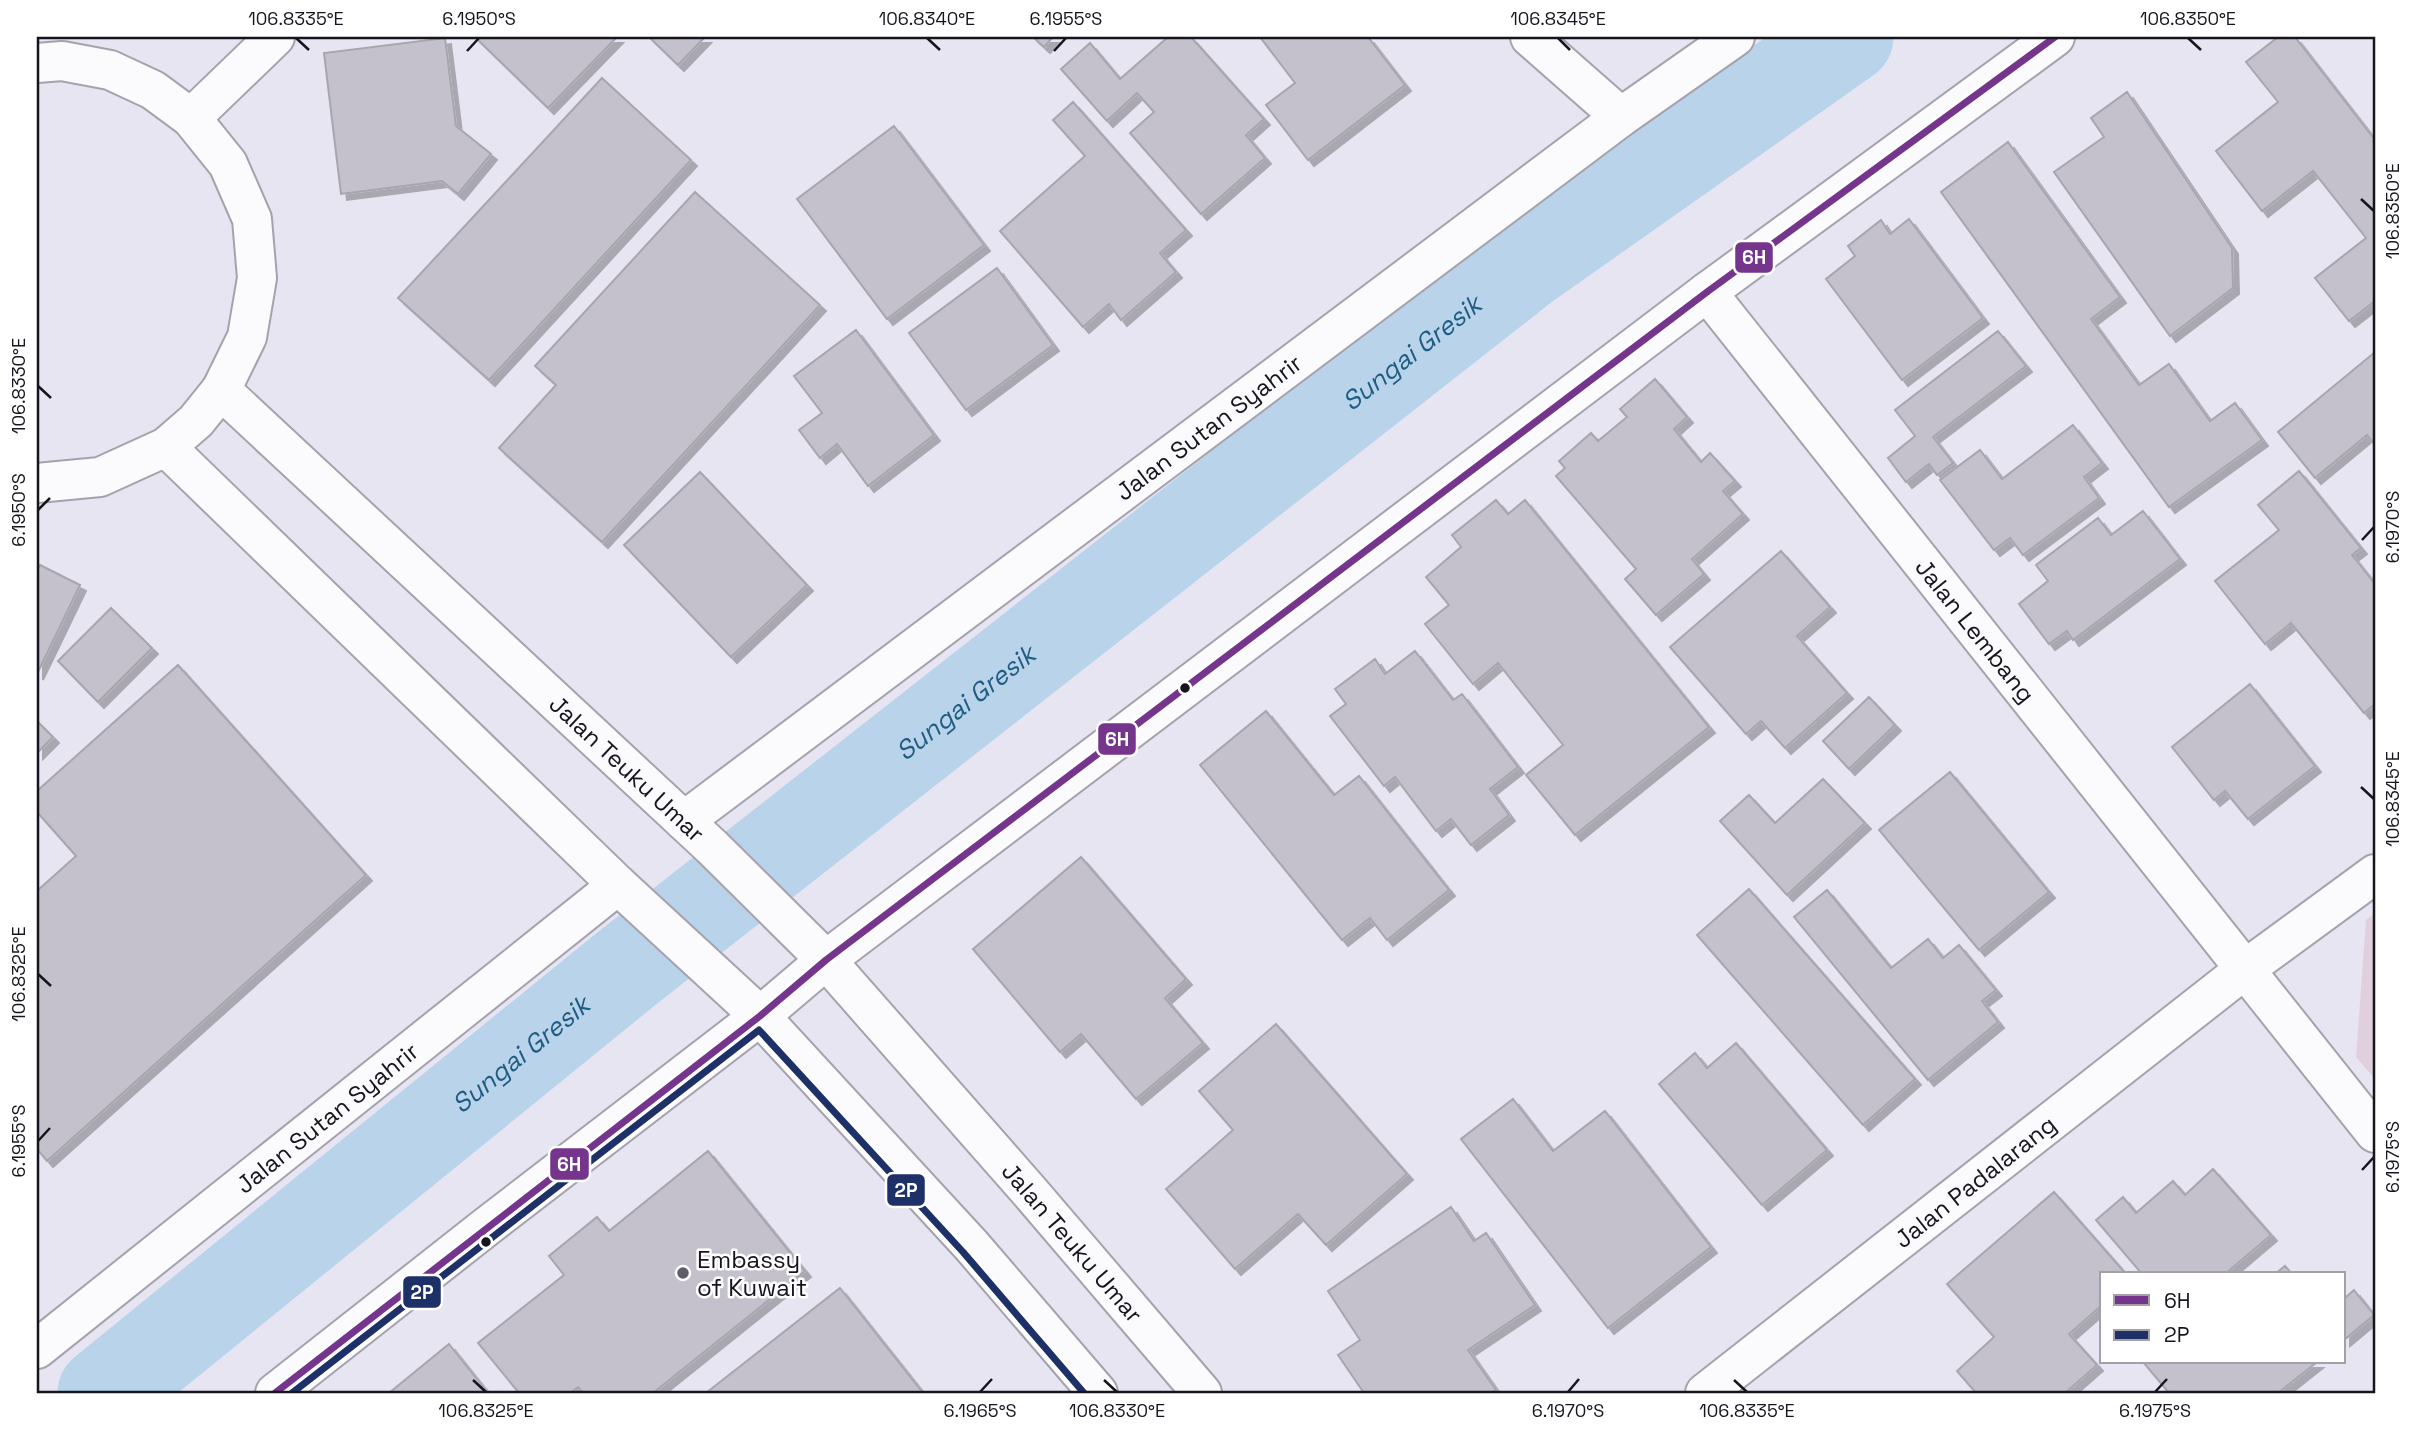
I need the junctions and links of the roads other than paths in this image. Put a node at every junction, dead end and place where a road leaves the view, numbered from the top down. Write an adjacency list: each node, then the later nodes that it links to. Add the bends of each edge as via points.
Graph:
1 (275, 37): 7 (street)
2 (1530, 37): 6 (street)
3 (1735, 37): 6 (street, Jalan Sutan Syahrir)
4 (2055, 37): 8 (street)
5 (37, 63): 7 (street, via 62,61 110,70 153,90)
6 (1621, 117): 12 (street, Jalan Sutan Syahrir)
7 (191, 118): 9 (street, via 228,164 251,219 257,278 249,326)
8 (1707, 292): 15 (street); 16 (street, Jalan Lembang)
9 (221, 390): 10 (street, via 196,421); 12 (street, Jalan Teuku Umar)
10 (166, 447): 11 (street, via 100,477); 14 (street)
11 (37, 483)
12 (684, 821): 15 (street, Jalan Teuku Umar)
13 (2375, 874): 16 (street)
14 (618, 885): 17 (street); 19 (street, Jalan Sutan Syahrir)
15 (819, 952): 17 (street); 22 (street, Jalan Teuku Umar)
16 (2244, 970): 18 (street, Jalan Lembang); 23 (street, Jalan Padalarang)
17 (752, 1009): 20 (street); 21 (street, via 971,1245)
18 (2375, 1133)
19 (37, 1349)
20 (275, 1393)
21 (1098, 1393)
22 (1202, 1393)
23 (1705, 1393)

